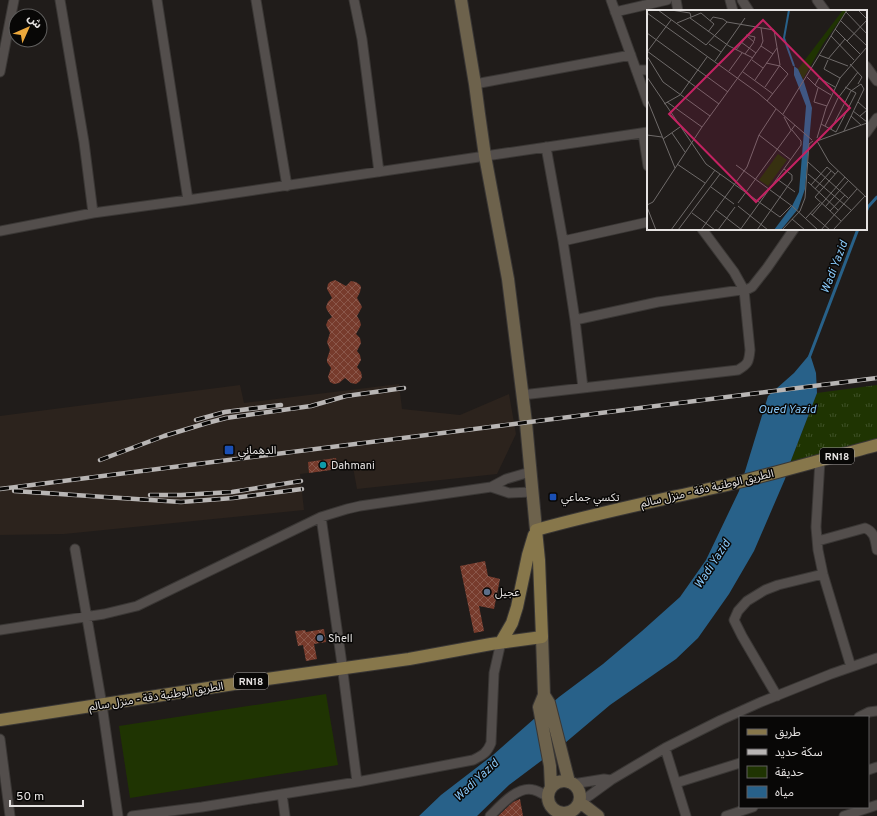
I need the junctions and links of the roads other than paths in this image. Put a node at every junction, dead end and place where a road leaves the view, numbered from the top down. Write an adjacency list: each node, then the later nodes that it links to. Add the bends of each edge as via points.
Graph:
1 (14, 0): 22 (street)
2 (60, 0): 35 (street)
3 (157, 0): 34 (street)
4 (256, 0): 33 (street)
5 (354, 0): 32 (street, via 363,46)
6 (461, 0): 24 (main road)
7 (611, 0): 17 (street)
8 (667, 0): 17 (street)
9 (676, 0): 13 (street)
10 (730, 0): 14 (street)
11 (742, 0): 15 (street)
12 (817, 0): 16 (street)
13 (678, 10)
14 (732, 10)
15 (748, 10)
16 (824, 10)
17 (615, 12): 18 (street)
18 (631, 55): 20 (street); 24 (street)
19 (867, 67): 23 (street)
20 (636, 70): 21 (street); 25 (street)
21 (647, 70)
22 (0, 72)
23 (877, 81)
24 (475, 84): 31 (main road)
25 (647, 100)
26 (877, 118): 27 (street)
27 (867, 132)
28 (645, 133): 29 (street); 30 (street)
29 (546, 147): 31 (street); 40 (street)
30 (647, 155)
31 (485, 156): 32 (street); 44 (main road, via 508,279)
32 (379, 172): 33 (street)
33 (287, 186): 34 (street)
34 (188, 200): 35 (street)
35 (93, 213): 39 (street)
36 (647, 222): 40 (street)
37 (703, 230): 41 (street)
38 (793, 230): 41 (street, via 752,287)
39 (0, 231)
40 (563, 241): 42 (street)
41 (744, 290): 42 (street, via 658,302); 43 (street, via 750,350 749,360 745,366 738,370)
42 (575, 320): 43 (street)
43 (583, 388): 44 (street)
44 (522, 395): 47 (main road)
45 (877, 445): 46 (main road, الطريق الوطنية دقة - منزل سالم / RN18)
46 (820, 460): 51 (main road, الطريق الوطنية دقة - منزل سالم / RN18); 52 (street, via 816,527)
47 (530, 472): 48 (street, via 506,479); 49 (main road)
48 (491, 487): 49 (street, via 509,493); 50 (street, via 360,506)
49 (532, 492): 51 (main road)
50 (321, 517): 56 (street, via 137,606); 62 (street)
51 (536, 530): 58 (main road); 59 (main road, via 516,612)
52 (818, 541): 54 (street, via 865,528 871,530); 55 (street)
53 (75, 548): 56 (street)
54 (877, 550)
55 (823, 574): 61 (street); 63 (street, via 765,590 747,601 734,620)
56 (86, 616): 57 (street); 65 (street)
57 (0, 630)
58 (542, 637): 59 (main road, الطريق الوطنية دقة - منزل سالم / RN18); 64 (main road)
59 (501, 642): 62 (main road, الطريق الوطنية دقة - منزل سالم / RN18); 73 (street, via 494,673 491,743 484,755 459,763)
60 (877, 658): 61 (street)
61 (851, 667): 63 (street)
62 (342, 668): 65 (main road, الطريق الوطنية دقة - منزل سالم / RN18); 73 (street)
63 (778, 696): 70 (street, via 721,720)
64 (544, 702): 74 (main road); 77 (main road)
65 (102, 705): 68 (main road, الطريق الوطنية دقة - منزل سالم / RN18); 84 (street)
66 (877, 711): 67 (street)
67 (861, 716)
68 (0, 720)
69 (0, 739): 83 (street)
70 (665, 748): 72 (street); 75 (street)
71 (739, 763): 75 (street)
72 (611, 780): 74 (street); 78 (street)
73 (357, 782): 76 (street)
74 (571, 783): 77 (main road, via 564,781 555,784); 78 (main road, via 579,790)
75 (676, 783): 90 (street)
76 (282, 794): 81 (street); 86 (street)
77 (550, 796): 82 (main road, via 552,808); 87 (street, via 528,789 516,793); 88 (main road)
78 (579, 803): 82 (main road); 89 (main road)
79 (750, 808): 91 (street)
80 (868, 808): 92 (street)
81 (203, 811): 85 (street)
82 (568, 814)
83 (10, 816)
84 (118, 816)
85 (132, 816)
86 (285, 816)
87 (490, 816)
88 (548, 816)
89 (598, 816)
90 (686, 816)
91 (726, 816)
92 (844, 816)

